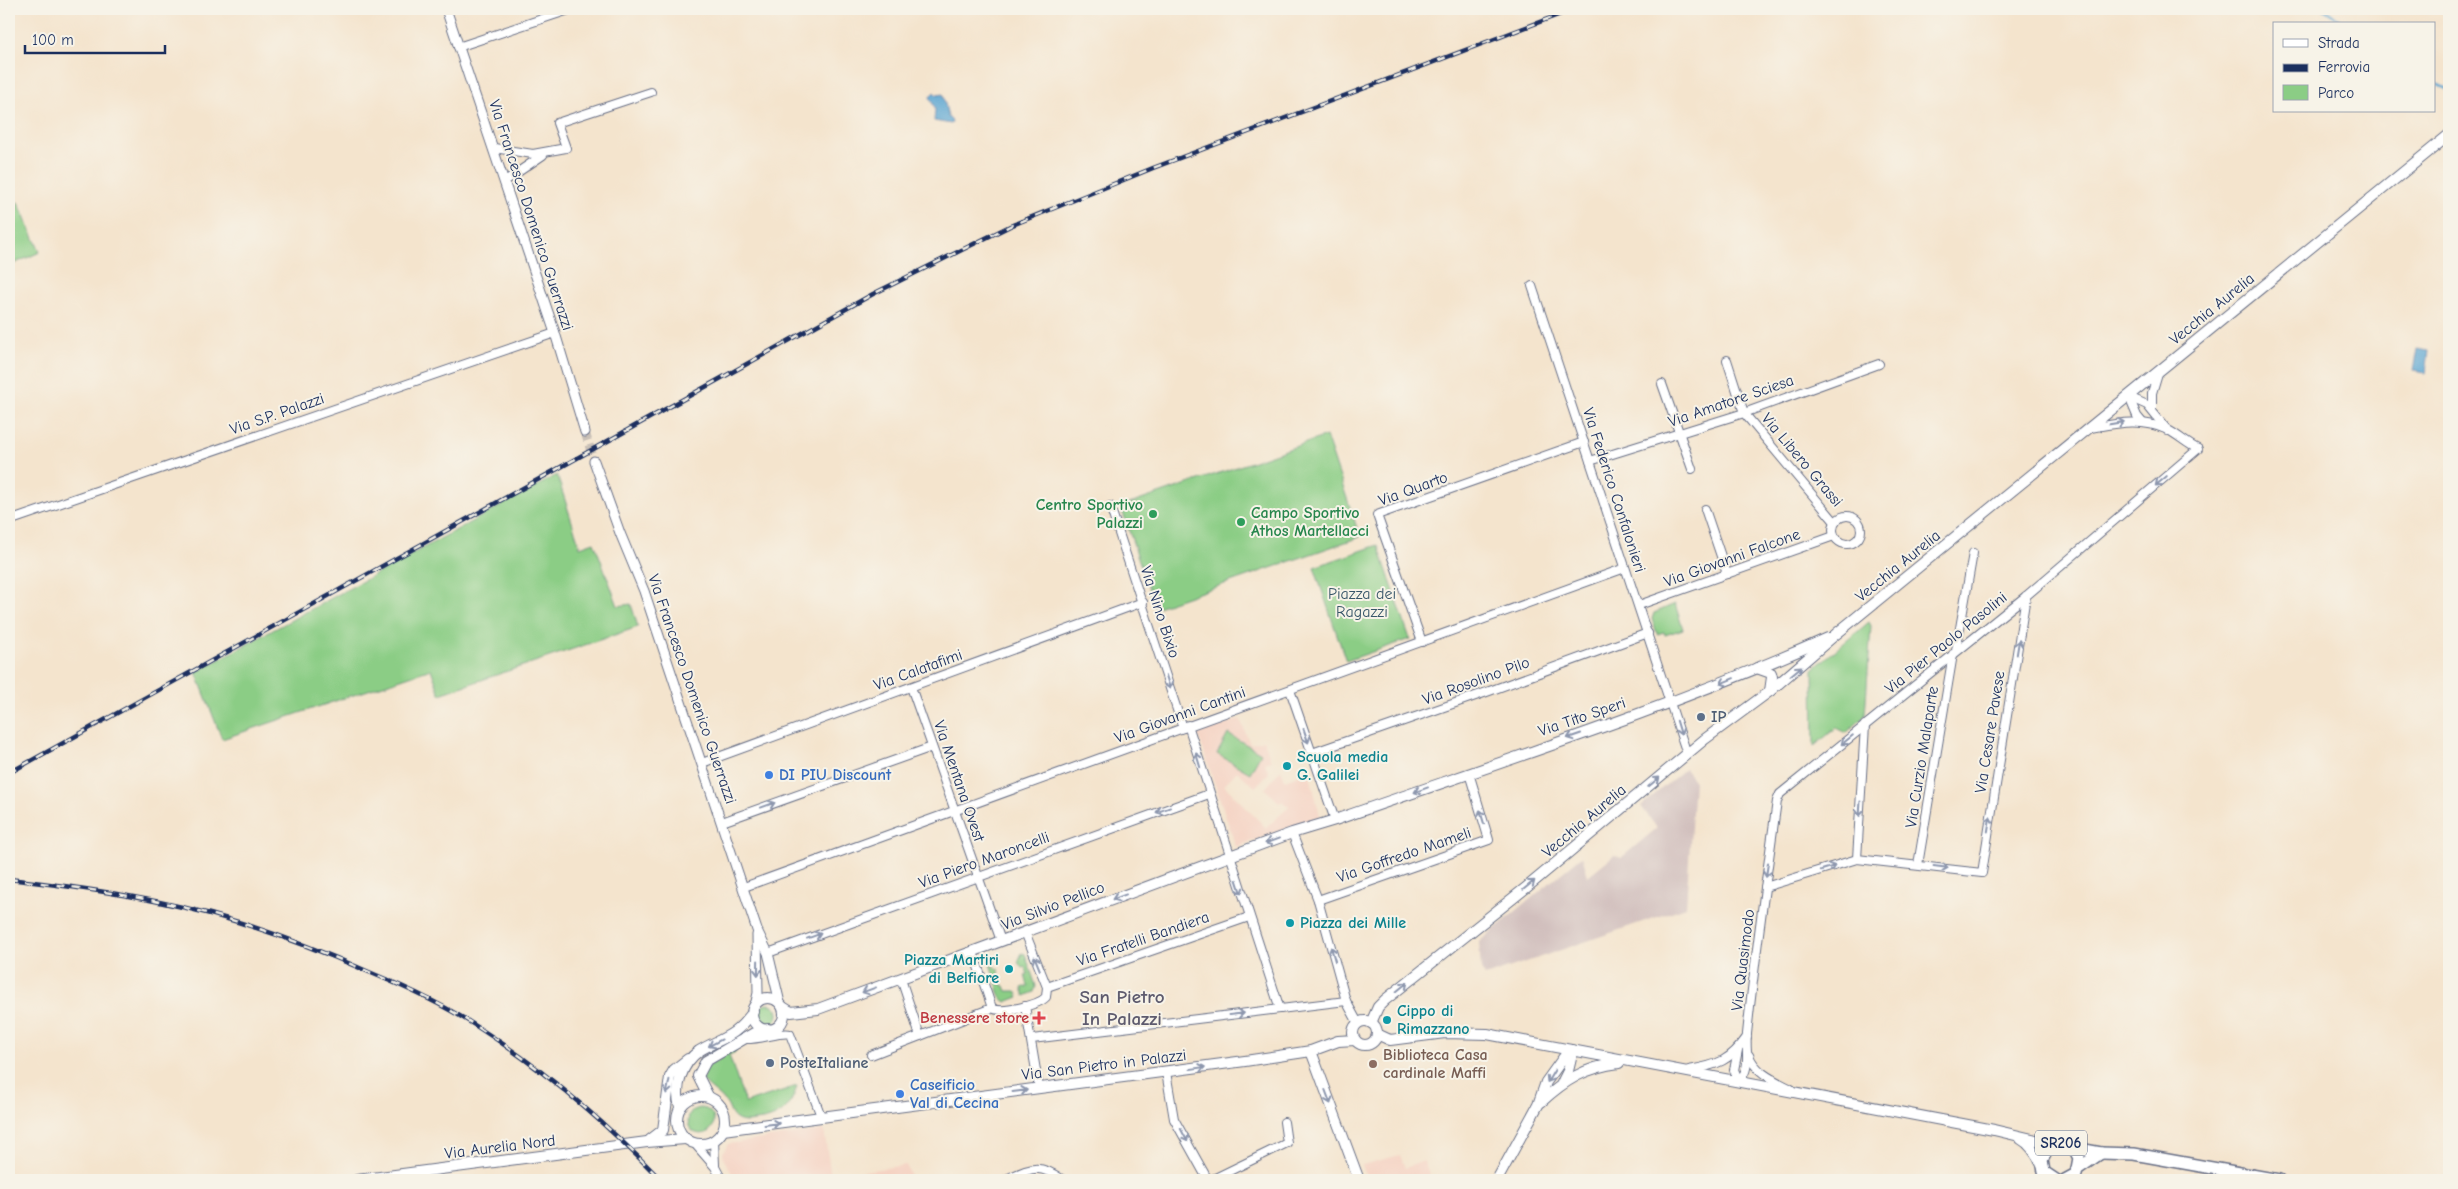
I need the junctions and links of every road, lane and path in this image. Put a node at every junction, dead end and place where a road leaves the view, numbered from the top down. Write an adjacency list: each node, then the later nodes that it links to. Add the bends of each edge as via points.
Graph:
1 (446, 9): 3 (street, Via Francesco Domenico Guerrazzi)
2 (572, 9): 3 (street)
3 (458, 47): 6 (street, Via Francesco Domenico Guerrazzi)
4 (651, 92): 7 (street, via 557,123 566,148)
5 (2449, 135): 13 (main road, Vecchia Aurelia)
6 (494, 148): 7 (street); 8 (street, Via Francesco Domenico Guerrazzi)
7 (544, 154): 8 (street)
8 (505, 181): 10 (street, Via Francesco Domenico Guerrazzi)
9 (1532, 286): 23 (street, Via Federico Confalonieri)
10 (555, 333): 21 (street, Via Francesco Domenico Guerrazzi); 29 (street, Via S.P. Palazzi)
11 (1727, 360): 17 (street, Via Libero Grassi)
12 (1879, 364): 17 (street, Via Amatore Sciesa)
13 (2158, 373): 15 (main road, Vecchia Aurelia); 16 (street, via 2152,393)
14 (1662, 384): 22 (street)
15 (2129, 397): 16 (street); 18 (street); 19 (main road, Vecchia Aurelia)
16 (2152, 409): 20 (street)
17 (1744, 413): 22 (street, Via Amatore Sciesa); 30 (street, Via Libero Grassi)
18 (2142, 422): 19 (street, one-way to 18, via 2129,421); 20 (street)
19 (2092, 428): 39 (main road, Vecchia Aurelia)
20 (2168, 430): 35 (street, Via Pier Paolo Pasolini, one-way to 35, via 2198,449)
21 (584, 432)
22 (1679, 434): 25 (street, Via Amatore Sciesa); 26 (street)
23 (1584, 442): 25 (street, Via Federico Confalonieri); 40 (street, Via Quarto, via 1377,515)
24 (594, 461): 52 (street, Via Francesco Domenico Guerrazzi, via 644,591)
25 (1590, 461): 33 (street, Via Federico Confalonieri)
26 (1692, 470)
27 (1110, 506): 36 (street, Via Nino Bixio)
28 (1705, 508): 34 (street)
29 (9, 521)
30 (1835, 522): 31 (street); 31 (street, via 1842,516 1852,516 1859,522 1861,531 1858,539 1850,544)
31 (1834, 536): 34 (street, Via Giovanni Falcone)
32 (1973, 553): 41 (street, Via Curzio Malaparte)
33 (1625, 568): 37 (street, Via Federico Confalonieri); 40 (street, Via Giovanni Cantini)
34 (1727, 574): 37 (street, Via Giovanni Falcone)
35 (2026, 596): 41 (street, Via Pier Paolo Pasolini); 61 (street, Via Cesare Pavese, one-way to 35, via 1982,873)
36 (1144, 602): 43 (street, Via Calatafimi); 48 (street, Via Nino Bixio, one-way to 48)
37 (1639, 605): 38 (street, Via Federico Confalonieri)
38 (1648, 633): 46 (street, Via Federico Confalonieri); 50 (street, Via Rosolino Pilo)
39 (1836, 634): 42 (main road, Via Tito Speri); 45 (main road, Vecchia Aurelia, one-way to 39)
40 (1422, 642): 44 (street, Via Giovanni Cantini)
41 (1955, 653): 47 (street, Via Pier Paolo Pasolini); 61 (street, Via Curzio Malaparte)
42 (1756, 668): 45 (main road, via 1771,673); 46 (main road, Via Tito Speri, one-way to 46)
43 (911, 687): 49 (street, Via Mentana Ovest); 52 (street, Via Calatafimi)
44 (1290, 690): 48 (street, Via Giovanni Cantini); 50 (street, one-way to 50)
45 (1770, 692): 51 (main road, Vecchia Aurelia, via 1743,709)
46 (1671, 702): 51 (street, Via Federico Confalonieri, one-way to 51); 53 (main road, Via Tito Speri, one-way to 53)
47 (1865, 725): 60 (street, one-way to 60); 64 (street, Via Pier Paolo Pasolini, one-way to 64, via 1778,798)
48 (1185, 727): 54 (street, Via Nino Bixio, one-way to 48); 55 (street, Via Giovanni Cantini)
49 (932, 747): 55 (street, Via Mentana Ovest); 57 (street, one-way to 49)
50 (1312, 753): 56 (street)
51 (1687, 754): 81 (main road, Vecchia Aurelia, one-way to 51, via 1378,1007 1385,1000 1527,888)
52 (702, 763): 57 (street, Via Francesco Domenico Guerrazzi)
53 (1469, 773): 56 (main road, Via Tito Speri, one-way to 56); 65 (street, Via Goffredo Mameli, one-way to 53, via 1489,840)
54 (1209, 794): 59 (street, Via Nino Bixio); 62 (street, Via Piero Maroncelli, one-way to 62)
55 (955, 811): 62 (street, Via Mentana Ovest); 63 (street, Via Giovanni Cantini)
56 (1335, 820): 58 (main road, Via Silvio Pellico)
57 (722, 822): 63 (street, Via Francesco Domenico Guerrazzi)
58 (1292, 833): 59 (main road, Via Silvio Pellico, one-way to 59); 65 (street)
59 (1229, 856): 66 (street, one-way to 66); 68 (main road, Via Silvio Pellico, one-way to 68)
60 (1857, 859): 61 (street); 64 (street, one-way to 60)
61 (1918, 865)
62 (978, 877): 69 (street, Via Mentana Ovest); 70 (street, Via Piero Maroncelli, one-way to 62)
63 (744, 887): 67 (street, Via Francesco Domenico Guerrazzi)
64 (1765, 887): 85 (street, Via Quasimodo)
65 (1318, 900): 74 (street, one-way to 65)
66 (1249, 917): 73 (street, Via Fratelli Bandiera); 79 (street)
67 (757, 930): 70 (street, Via Francesco Domenico Guerrazzi); 78 (street, Via Francesco Domenico Guerrazzi, one-way to 78, via 758,993)
68 (1025, 932): 69 (main road, Via Silvio Pellico); 73 (street, one-way to 68)
69 (1002, 941): 71 (main road, Via Silvio Pellico)
70 (768, 952): 75 (street, Via Francesco Domenico Guerrazzi)
71 (973, 952): 72 (main road, Via Silvio Pellico); 77 (street)
72 (901, 978): 75 (main road, Via Silvio Pellico, one-way to 75, via 818,1009 791,1012); 84 (street)
73 (1047, 987): 76 (street, via 1044,1000)
74 (1346, 1001): 79 (street); 80 (street)
75 (781, 1005): 78 (main road, via 766,998); 82 (main road, via 784,1018 778,1026)
76 (1025, 1006): 77 (street, via 1000,1011); 87 (street)
77 (992, 1008): 84 (street)
78 (754, 1009): 82 (main road, via 759,1026); 92 (main road, one-way to 92, via 733,1033)
79 (1280, 1009): 87 (street, one-way to 79)
80 (1358, 1023): 81 (main road); 88 (main road, via 1353,1030)
81 (1372, 1023): 83 (main road)
82 (768, 1029): 86 (main road)
83 (1377, 1034): 88 (main road, via 1368,1044); 89 (main road, via 1390,1040 1467,1032)
84 (920, 1036): 94 (street)
85 (1747, 1037): 90 (street, Via Quasimodo); 93 (street, Via Quasimodo)
86 (745, 1039): 102 (main road, via 701,1066 698,1076); 105 (street, via 760,1040 790,1034)
87 (1032, 1039): 100 (street)
88 (1355, 1040): 91 (main road, via 1338,1041)
89 (1571, 1050): 95 (main road); 99 (main road, via 1568,1071); 103 (main road, one-way to 103, via 1546,1082)
90 (1738, 1050): 96 (street, Via Quasimodo, via 1722,1062); 98 (street, Via Quasimodo, via 1734,1070)
91 (1311, 1051): 97 (main road, Via San Pietro in Palazzi, one-way to 91); 125 (main road, one-way to 125)
92 (698, 1052): 104 (main road, via 681,1075 677,1092); 111 (main road, one-way to 111, via 674,1070 668,1084 663,1130)
93 (1748, 1052): 98 (street, Via Quasimodo, via 1746,1074); 101 (street, via 1758,1070)
94 (871, 1055)
95 (1630, 1061): 96 (main road); 99 (main road, via 1600,1065)
96 (1682, 1071): 98 (main road)
97 (1166, 1072): 100 (main road, Via San Pietro in Palazzi); 124 (street, one-way to 124, via 1174,1120)
98 (1739, 1082): 101 (main road)
99 (1561, 1084): 103 (main road)
100 (1039, 1088): 105 (main road, Via San Pietro in Palazzi, one-way to 100)
101 (1798, 1092): 108 (main road)
102 (708, 1096): 104 (main road, via 692,1097); 107 (main road, via 721,1106 725,1122)
103 (1538, 1105): 126 (main road)
104 (680, 1107): 109 (main road, via 676,1121)
105 (822, 1116): 107 (main road, Via San Pietro in Palazzi, one-way to 105)
106 (1284, 1122): 124 (street, via 1287,1142)
107 (723, 1130): 110 (main road)
108 (2013, 1135): 113 (main road); 116 (main road, via 2026,1142)
109 (685, 1139): 111 (main road, Via Aurelia Nord); 112 (main road)
110 (714, 1141): 112 (main road); 117 (street)
111 (647, 1142): 120 (main road, Via Aurelia Nord)
112 (695, 1144): 117 (street)
113 (2053, 1144): 114 (main road, SR206, via 2064,1143); 116 (main road, SR206, via 2044,1153)
114 (2074, 1148): 115 (main road, SR206); 118 (main road, SR206, via 2080,1158)
115 (2101, 1153): 118 (main road, SR206); 127 (main road, SR206, via 2134,1154)
116 (2042, 1165): 119 (main road, SR206)
117 (715, 1167): 121 (street)
118 (2072, 1176)
119 (2052, 1179)
120 (357, 1180)
121 (722, 1180)
122 (1004, 1180): 123 (street, via 1037,1167)
123 (1063, 1180)
124 (1210, 1180)
125 (1359, 1180)
126 (1497, 1180)
127 (2279, 1180)

